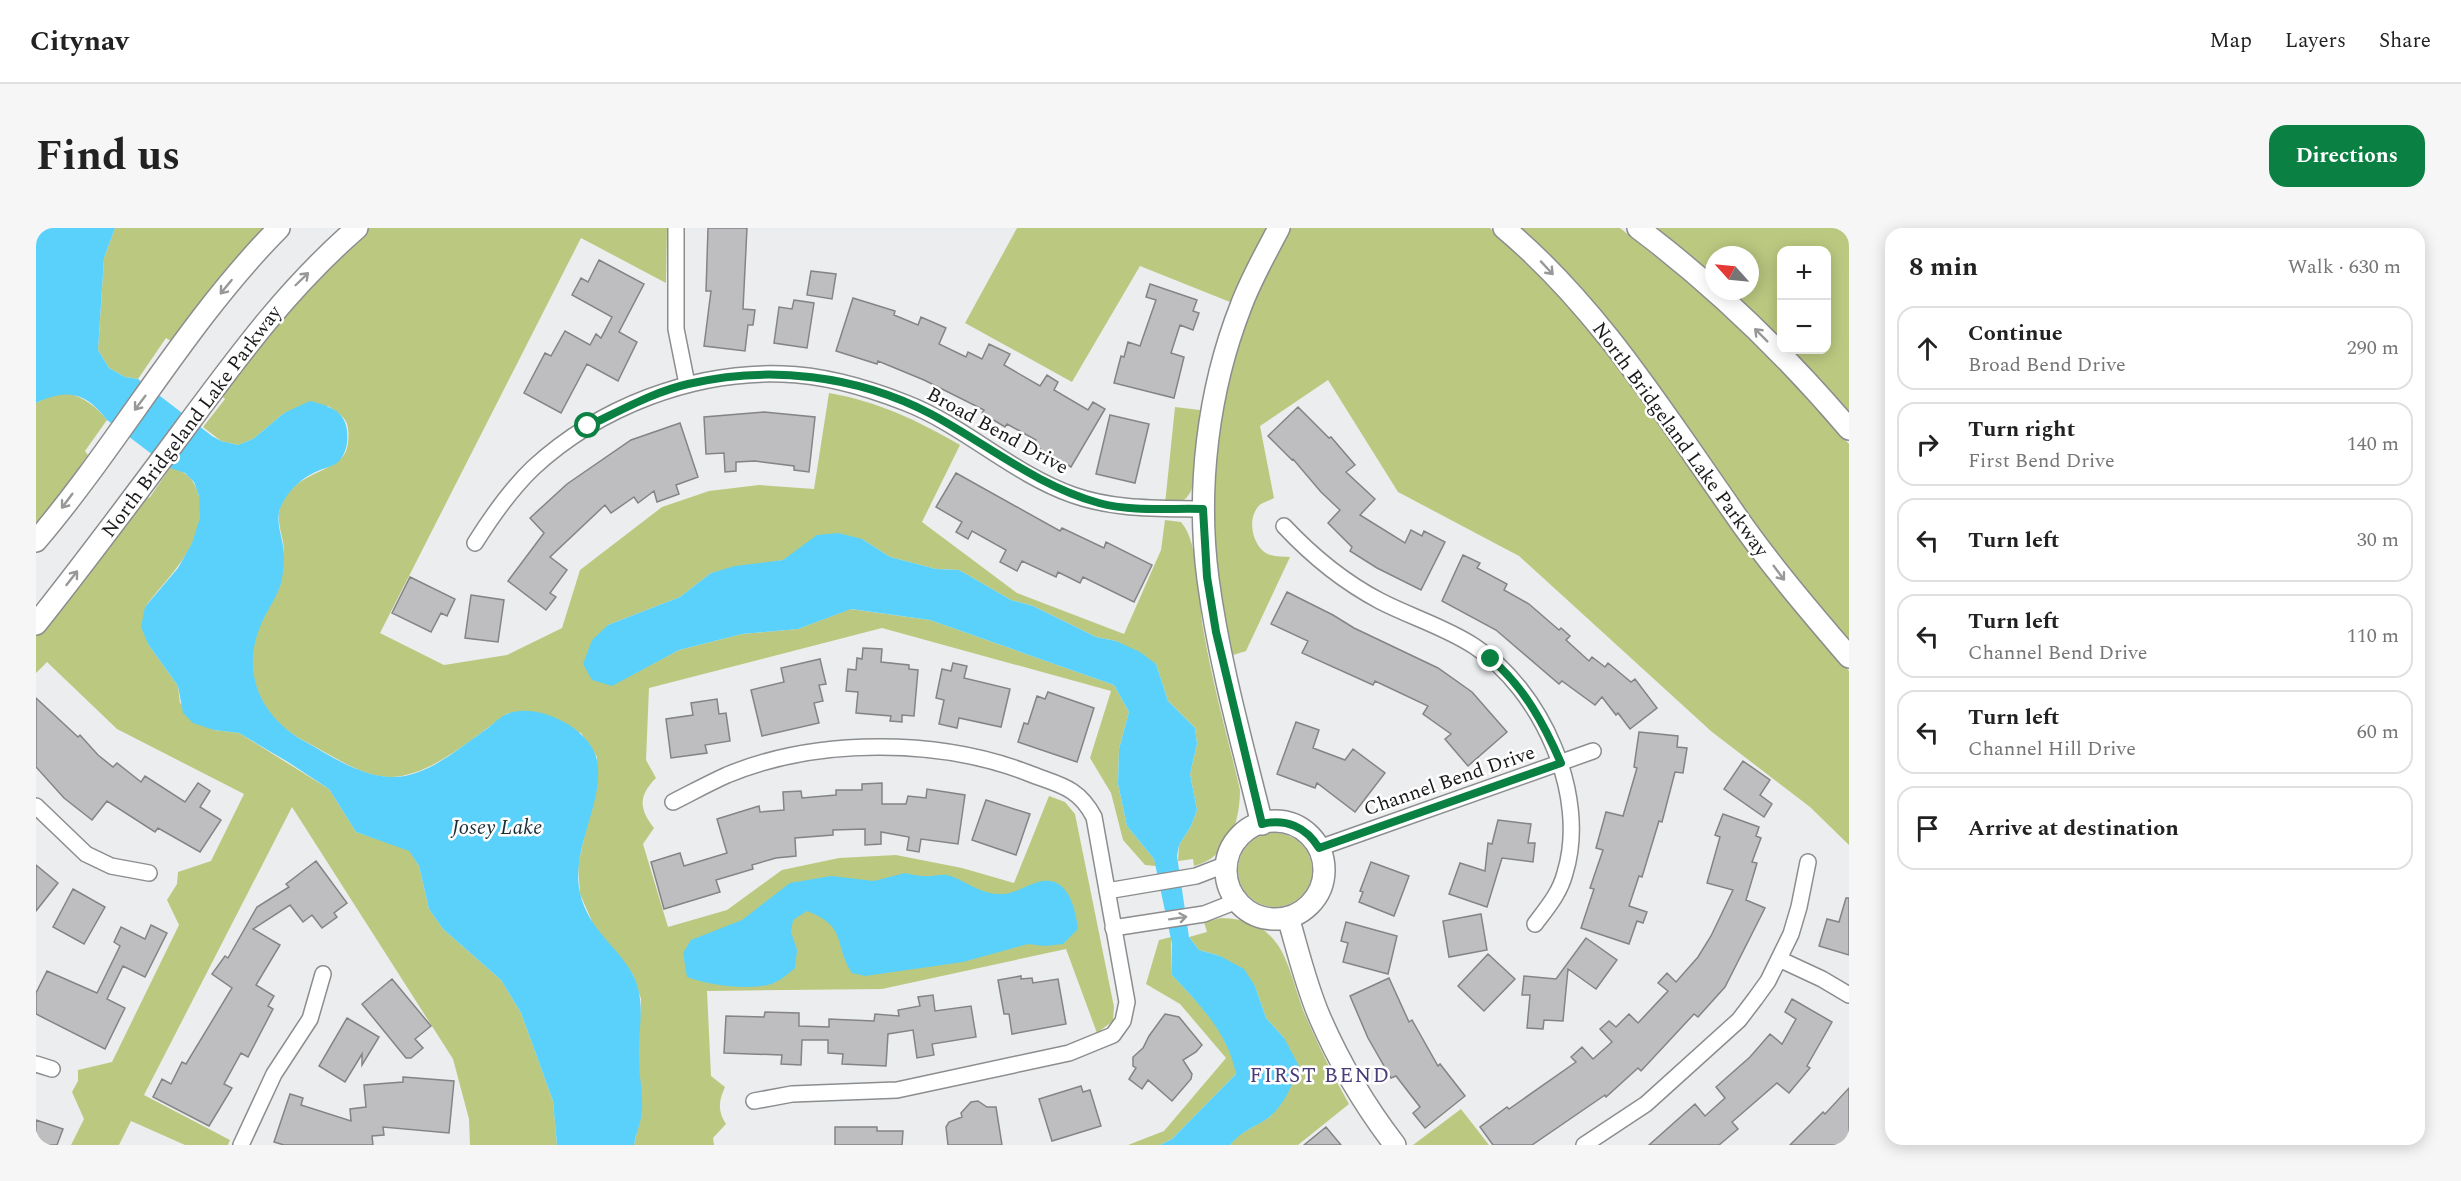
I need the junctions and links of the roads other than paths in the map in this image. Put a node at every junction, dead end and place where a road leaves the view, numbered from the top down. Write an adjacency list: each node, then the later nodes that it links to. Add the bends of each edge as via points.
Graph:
1 (279, 228): 11 (main road, one-way to 11, via 253,254)
2 (357, 228): 13 (main road, North Bridgeland Lake Parkway, one-way to 2, via 260,327)
3 (676, 228): 7 (street, via 676,329)
4 (1279, 228): 9 (main road, via 1240,306 1224,360 1213,407)
5 (1504, 228): 14 (main road, North Bridgeland Lake Parkway, one-way to 14, via 1529,248 1630,362 1745,528)
6 (1638, 228): 8 (main road, one-way to 6, via 1817,391 1742,317)
7 (687, 384): 9 (street, Broad Bend Drive, via 783,374 825,379 868,390 931,414 1071,495 1132,508); 12 (street, Broad Bend Drive, via 588,426 559,447 511,491)
8 (1849, 429)
9 (1203, 509): 19 (main road, via 1207,577 1216,632)
10 (1284, 526): 16 (street, via 1334,574 1381,602 1467,642 1507,673 1547,731)
11 (36, 542)
12 (475, 543)
13 (36, 624)
14 (1849, 657)
15 (1593, 751): 16 (street, Channel Bend Drive)
16 (1561, 763): 20 (street, Channel Bend Drive); 27 (street, via 1570,809 1566,872 1557,894)
17 (674, 802): 24 (street, via 727,775 838,748 901,748 961,755 1009,766 1073,791 1086,801 1094,817)
18 (36, 806): 23 (street, via 86,854 111,866)
19 (1262, 824): 20 (main road, via 1289,823 1307,833); 22 (main road, via 1238,839)
20 (1319, 848): 26 (main road, via 1324,866 1322,885 1305,909)
21 (1808, 862): 29 (street, via 1791,934)
22 (1227, 864): 24 (street, via 1196,876); 25 (main road, via 1227,877)
23 (149, 873)
24 (1107, 891): 28 (street)
25 (1237, 901): 26 (main road, via 1260,917); 28 (street, one-way to 25, via 1203,914)
26 (1288, 917): 36 (main road, via 1324,1027 1345,1070)
27 (1535, 924)
28 (1113, 928): 34 (street, via 1127,1002 1123,1021 1113,1035 1070,1053 897,1090 792,1094)
29 (1779, 959): 31 (street); 37 (street, via 1739,1020 1646,1104)
30 (323, 974): 35 (street, via 310,1019 274,1074)
31 (1849, 995)
32 (36, 1064): 33 (street)
33 (52, 1069)
34 (754, 1101)
35 (241, 1145)
36 (1395, 1145)
37 (1584, 1145)

